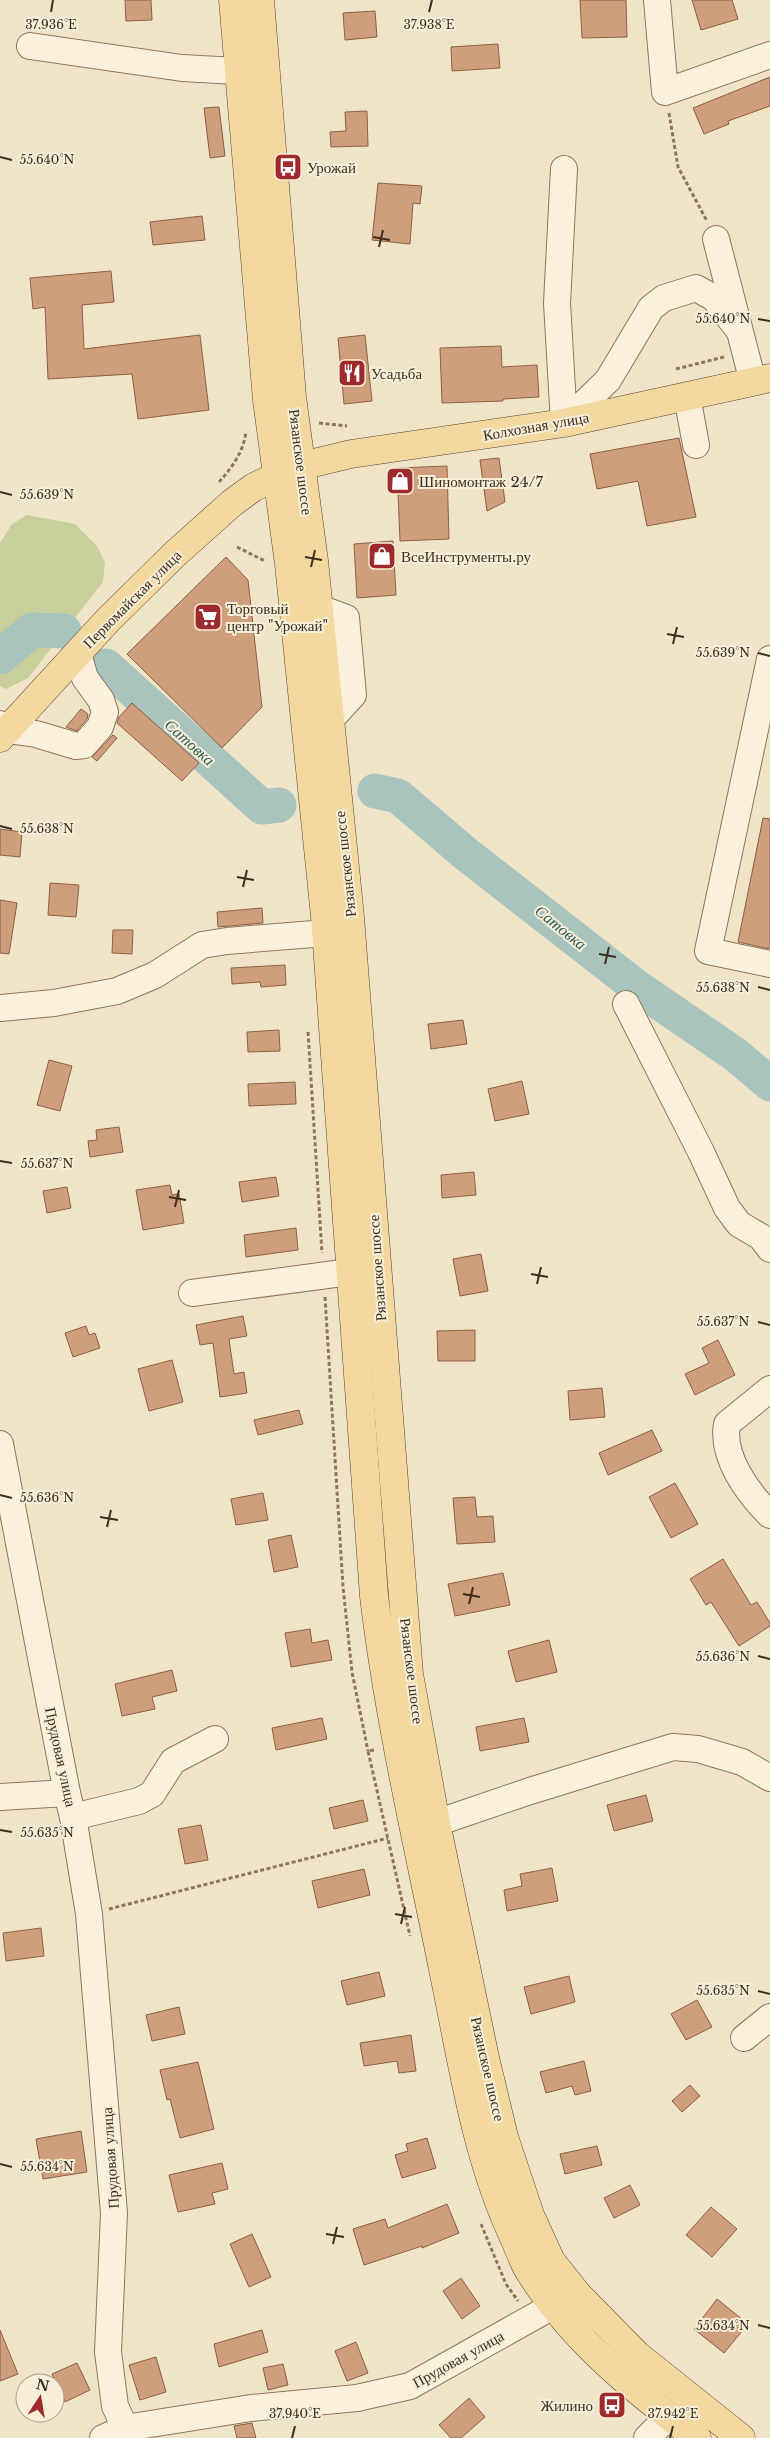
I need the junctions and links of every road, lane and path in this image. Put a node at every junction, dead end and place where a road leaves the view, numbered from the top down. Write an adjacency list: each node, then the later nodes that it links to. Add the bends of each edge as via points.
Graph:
1 (233, 0): 6 (main road, Рязанское шоссе)
2 (260, 0): 18 (main road, Рязанское шоссе, via 292,397)
3 (657, 0): 7 (street)
4 (30, 46): 6 (street, via 182,68)
5 (770, 55): 7 (street)
6 (237, 71): 18 (main road, Рязанское шоссе, via 267,400)
7 (665, 92): 9 (path, via 678,167)
8 (564, 169): 15 (street, via 557,303)
9 (716, 239): 10 (street)
10 (738, 329): 13 (street); 15 (street, via 714,298 696,288 664,298 651,308 608,380)
11 (724, 357): 12 (path)
12 (676, 369)
13 (761, 380): 14 (main road, Колхозная улица)
14 (688, 396): 15 (main road, Колхозная улица); 17 (street)
15 (564, 423): 18 (main road, Колхозная улица, via 351,454)
16 (246, 428): 19 (path, via 244,444)
17 (696, 445)
18 (289, 471): 22 (main road, Первомайская улица, via 254,487 232,503 175,554); 25 (main road, Рязанское шоссе); 42 (main road, Рязанское шоссе, via 319,608 350,917 409,1674)
19 (228, 472)
20 (237, 547): 21 (path, via 263,559)
21 (269, 567)
22 (78, 654): 24 (main road, Первомайская улица); 24 (street, via 85,678 101,700 105,712 100,727 84,745)
23 (770, 659): 26 (street, via 708,951)
24 (3, 730)
25 (326, 933): 28 (street, via 202,945 155,975 117,992); 31 (main road, Рязанское шоссе)
26 (770, 964)
27 (626, 1004): 30 (street, via 727,1208 739,1224 761,1237)
28 (0, 1008)
29 (308, 1030): 32 (path)
30 (770, 1249)
31 (350, 1272): 32 (street); 47 (main road, Рязанское шоссе, via 374,1596 388,1697 484,2158 506,2221 530,2272)
32 (323, 1274): 33 (street); 38 (path, via 343,1587 352,1672)
33 (192, 1293)
34 (770, 1389): 36 (street, via 727,1424 724,1439 738,1473)
35 (0, 1444): 41 (street, Прудовая улица)
36 (770, 1515)
37 (215, 1739): 41 (street, via 173,1760 152,1794 139,1801)
38 (368, 1751)
39 (768, 1774): 42 (street, via 742,1762 698,1749 673,1748)
40 (0, 1797): 41 (street)
41 (70, 1805): 44 (street, Прудовая улица)
42 (436, 1823): 52 (main road, Рязанское шоссе, via 504,2137 530,2215 551,2261 578,2294 637,2354)
43 (388, 1838): 44 (path)
44 (89, 1914): 49 (street, Прудовая улица, via 114,2213 108,2352 115,2406)
45 (770, 2017): 46 (street)
46 (744, 2038)
47 (552, 2306): 48 (main road, Рязанское шоссе, via 613,2372); 49 (street, Прудовая улица, via 410,2386 357,2398 251,2408)
48 (669, 2416): 50 (street); 51 (main road, Рязанское шоссе)
49 (114, 2433)
50 (647, 2438)
51 (697, 2438)
52 (741, 2438)

